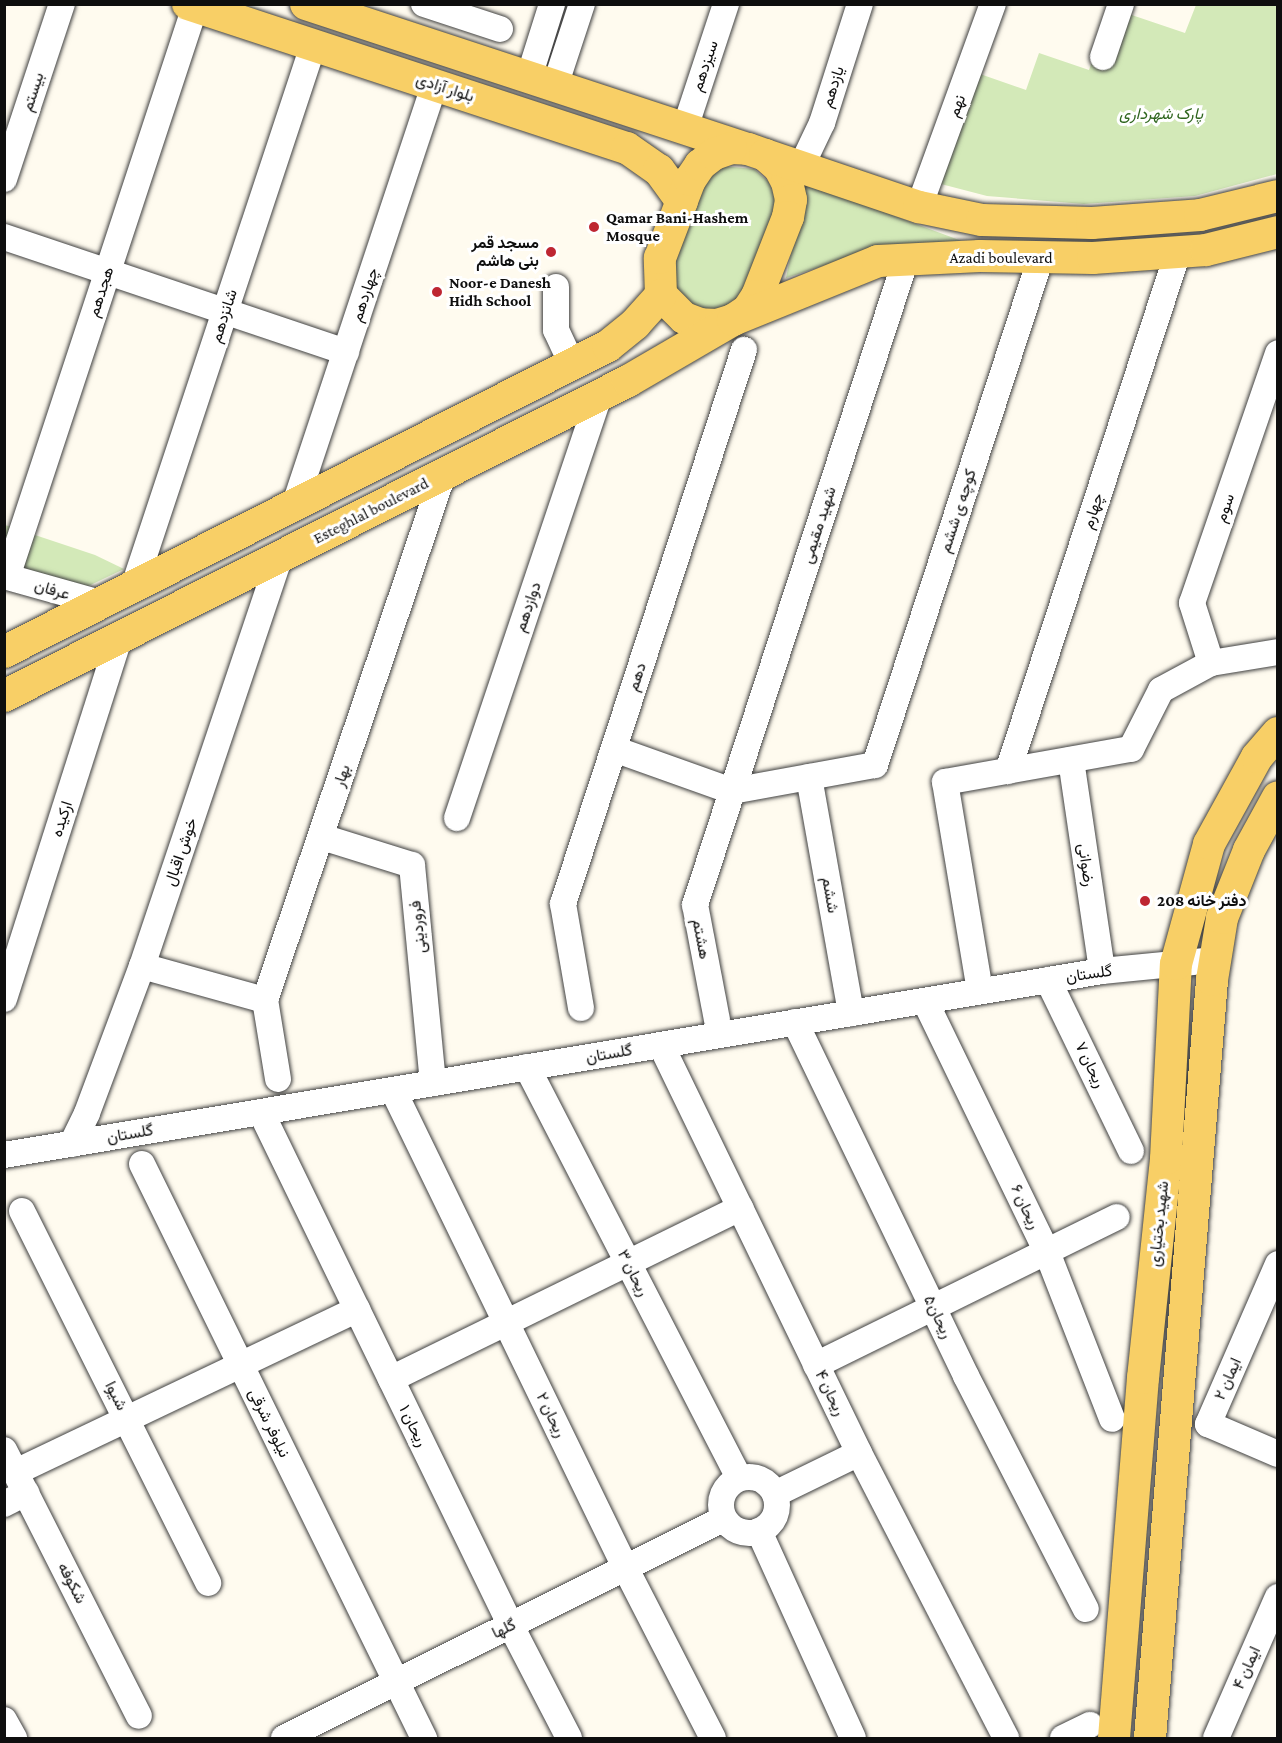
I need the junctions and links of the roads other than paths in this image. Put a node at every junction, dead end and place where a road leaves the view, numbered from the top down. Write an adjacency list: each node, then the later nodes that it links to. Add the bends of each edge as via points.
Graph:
1 (62, 4): 21 (street, بیستم)
2 (424, 4): 11 (street)
3 (552, 4): 16 (street)
4 (582, 4): 16 (street)
5 (726, 4): 18 (street, سیزدهم)
6 (860, 4): 20 (street, یازدهم, via 822,123)
7 (993, 4): 24 (street, نهم)
8 (1121, 4): 15 (street)
9 (192, 6): 13 (main road, بلوار آزادی); 30 (street, هجدهم)
10 (321, 7): 14 (main road)
11 (461, 10): 12 (street); 14 (street)
12 (500, 29)
13 (313, 45): 17 (main road, بلوار آزادی); 33 (street, شانزدهم)
14 (448, 51): 16 (main road)
15 (1103, 57)
16 (542, 81): 18 (main road)
17 (434, 85): 23 (main road, بلوار آزادی, via 627,148 659,170); 36 (street, چهاردهم)
18 (685, 128): 19 (main road)
19 (757, 152): 20 (main road); 23 (main road, via 731,148 714,154 700,165); 34 (main road, via 779,167 787,182 788,218 758,296)
20 (801, 167): 24 (main road)
21 (4, 179)
22 (1278, 196): 24 (main road, via 1200,214 1092,223 982,220)
23 (682, 202): 32 (main road, via 660,258)
24 (919, 207)
25 (1278, 232): 27 (main road, Azadi boulevard, via 1206,250)
26 (4, 237): 30 (street)
27 (1178, 252): 28 (main road, Azadi boulevard); 54 (street, چهارم)
28 (1041, 257): 29 (main road, Azadi boulevard); 55 (street, کوچه ی ششم, via 875,765)
29 (906, 259): 34 (main road, Azadi boulevard, via 878,261); 56 (street, شهید مقیمی)
30 (108, 271): 33 (street); 43 (street, هجدهم)
31 (556, 287): 38 (street, via 556,330)
32 (661, 295): 34 (main road, via 684,318 700,324); 38 (main road, via 608,346)
33 (226, 311): 36 (street); 44 (street, شانزدهم)
34 (734, 320): 39 (main road, Esteghlal boulevard)
35 (744, 350): 52 (street, دهم)
36 (346, 352): 41 (street, چهاردهم)
37 (1278, 353): 49 (street, سوم, via 1192,603)
38 (572, 364): 41 (main road)
39 (598, 395): 40 (main road, Esteghlal boulevard); 58 (street, دوازدهم)
40 (443, 474): 42 (main road, Esteghlal boulevard); 59 (street, بهار)
41 (295, 504): 44 (main road)
42 (280, 557): 46 (main road, Esteghlal boulevard); 62 (street, خوش اقبال)
43 (6, 577): 45 (street, عرفان)
44 (135, 586): 45 (main road)
45 (100, 603): 46 (main road); 47 (main road)
46 (119, 638): 50 (main road, Esteghlal boulevard); 66 (street, ارکیده)
47 (4, 652)
48 (1278, 652): 49 (street)
49 (1211, 663): 53 (street, via 1161,690 1131,749)
50 (4, 696)
51 (1278, 733): 61 (main road, شهید بختیاری, via 1257,758 1209,844)
52 (614, 749): 56 (street); 69 (street, دهم, via 563,904)
53 (1071, 760): 54 (street); 63 (street, رضوانی)
54 (1008, 771): 65 (street, via 945,783)
55 (809, 777): 56 (street); 70 (street, ششم)
56 (732, 791): 71 (street, هشتم, via 694,905)
57 (1278, 797): 60 (main road, شهید بختیاری, via 1249,850 1222,918)
58 (457, 818)
59 (322, 837): 67 (street, بهار); 76 (street, فروردینی, via 412,866)
60 (1215, 960): 61 (street, گلستان); 111 (main road, شهید بختیاری)
61 (1176, 964): 63 (street, گلستان); 110 (main road, شهید بختیاری, via 1166,1159)
62 (142, 966): 67 (street); 79 (street, خوش اقبال)
63 (1102, 971): 64 (street, گلستان)
64 (1048, 980): 65 (street, گلستان); 80 (street, ریحان ۷)
65 (980, 991): 68 (street, گلستان)
66 (4, 999)
67 (265, 1000): 75 (street, بهار)
68 (925, 1000): 70 (street, گلستان); 86 (street, ریحان ۶)
69 (580, 1008)
70 (851, 1013): 72 (street, گلستان)
71 (717, 1020)
72 (795, 1022): 73 (street, گلستان); 89 (street, ریحان۵)
73 (661, 1045): 74 (street, گلستان); 83 (street, ریحان ۴)
74 (527, 1067): 76 (street, گلستان); 87 (street, ریحان ۳)
75 (278, 1079)
76 (433, 1083): 77 (street, گلستان)
77 (393, 1090): 78 (street, گلستان); 91 (street, ریحان ۲)
78 (261, 1112): 79 (street, گلستان); 90 (street, ریحان ۱)
79 (72, 1144): 81 (street, گلستان)
80 (1131, 1151)
81 (4, 1155)
82 (142, 1164): 92 (street, نیلوفر شرقی)
83 (740, 1208): 87 (street); 93 (street, ریحان ۴)
84 (22, 1211): 95 (street, شیوا)
85 (1117, 1217): 86 (street)
86 (1047, 1252): 89 (street); 96 (street, ریحان ۶)
87 (628, 1263): 91 (street); 100 (street, ریحان ۳)
88 (1278, 1264): 99 (street, ایمان ۲, via 1208,1424)
89 (933, 1308): 93 (street); 108 (street, ریحان۵)
90 (357, 1309): 92 (street); 94 (street, ریحان ۱)
91 (506, 1323): 94 (street); 105 (street, ریحان ۲)
92 (241, 1364): 95 (street); 112 (street, نیلوفر شرقی)
93 (816, 1365): 98 (street, ریحان ۴)
94 (391, 1379): 109 (street, ریحان ۱)
95 (127, 1419): 101 (street); 106 (street, شیوا)
96 (1112, 1419)
97 (4, 1450): 101 (street, شکوفه)
98 (859, 1454): 102 (street); 122 (street, ریحان ۴)
99 (1278, 1454)
100 (739, 1478): 102 (street, via 756,1477); 103 (street, via 722,1495)
101 (16, 1490): 113 (street, شکوفه)
102 (775, 1494): 104 (street, via 773,1520)
103 (724, 1519): 104 (street, via 736,1530); 105 (street, گلها)
104 (759, 1531): 121 (street)
105 (626, 1569): 109 (street, گلها); 120 (street, ریحان ۲)
106 (208, 1583)
107 (1278, 1596): 125 (street, ایمان ۴)
108 (1086, 1610)
109 (511, 1626): 112 (street, گلها); 119 (street, ریحان ۱)
110 (1121, 1647): 111 (main road); 115 (main road, شهید بختیاری)
111 (1156, 1647): 124 (main road, شهید بختیاری)
112 (395, 1683): 117 (street, گلها); 118 (street, نیلوفر شرقی)
113 (139, 1716)
114 (4, 1720): 116 (street)
115 (1102, 1732): 123 (street)
116 (14, 1738)
117 (287, 1738)
118 (424, 1738)
119 (568, 1738)
120 (712, 1738)
121 (853, 1738)
122 (1006, 1738)
123 (1063, 1738)
124 (1150, 1738)
125 (1216, 1738)

